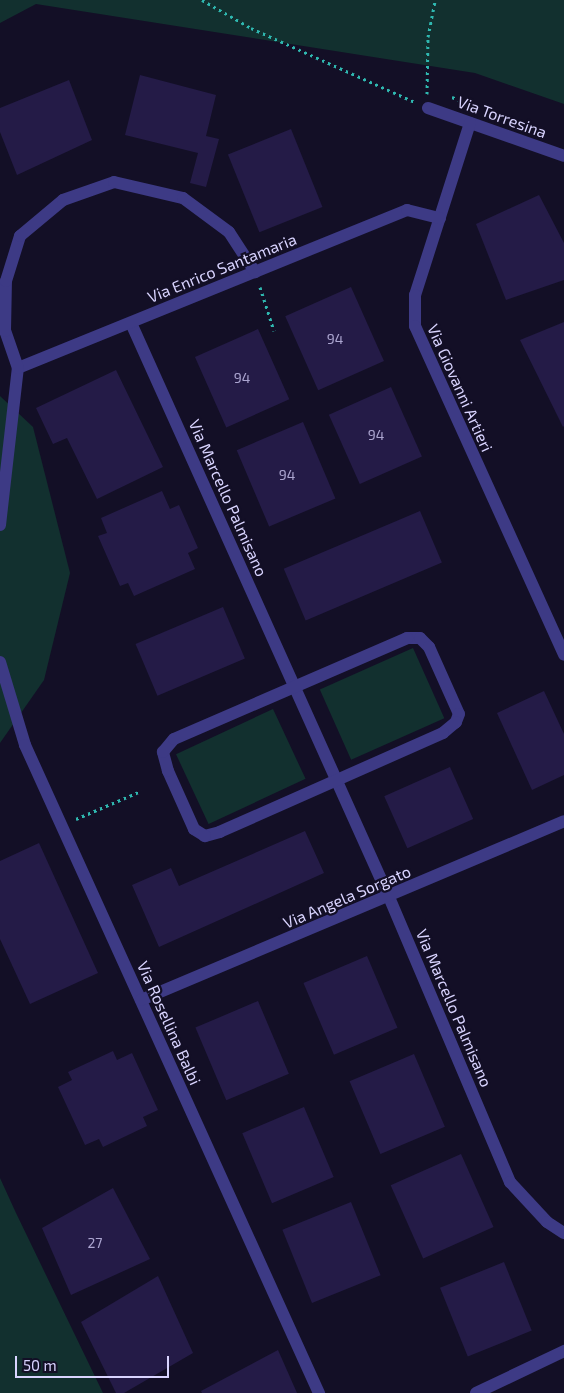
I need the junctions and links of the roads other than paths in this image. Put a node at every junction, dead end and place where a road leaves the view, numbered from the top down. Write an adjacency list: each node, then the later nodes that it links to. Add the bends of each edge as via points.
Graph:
1 (428, 108): 2 (street, Via Torresina)
2 (470, 123): 3 (street, Via Torresina); 4 (street, Via Giovanni Artieri)
3 (564, 156)
4 (440, 218): 5 (street, Via Enrico Santamaria, via 407,210); 9 (street, Via Giovanni Artieri, via 415,295 413,316 417,335)
5 (255, 272): 6 (street, Via Enrico Santamaria); 7 (street, via 229,232 184,198 114,182 63,200 20,236 6,281 5,331)
6 (131, 323): 7 (street, Via Enrico Santamaria); 11 (street, Via Marcello Palmisano)
7 (18, 368): 8 (street)
8 (0, 525)
9 (564, 655)
10 (0, 662): 15 (street, Via Rosellina Balbi, via 25,745)
11 (294, 686): 12 (street, Via Marcello Palmisano); 12 (street, via 407,638 420,638 429,647 459,714 456,722 443,733); 12 (street, via 174,739 163,752 187,819 194,830 205,836)
12 (335, 779): 14 (street, Via Marcello Palmisano)
13 (564, 821): 14 (street, Via Angela Sorgato)
14 (389, 897): 15 (street, Via Angela Sorgato); 16 (street, Via Marcello Palmisano, via 510,1182)
15 (141, 1000): 18 (street, Via Rosellina Balbi)
16 (564, 1234)
17 (564, 1351): 19 (street)
18 (319, 1393)
19 (476, 1393)

